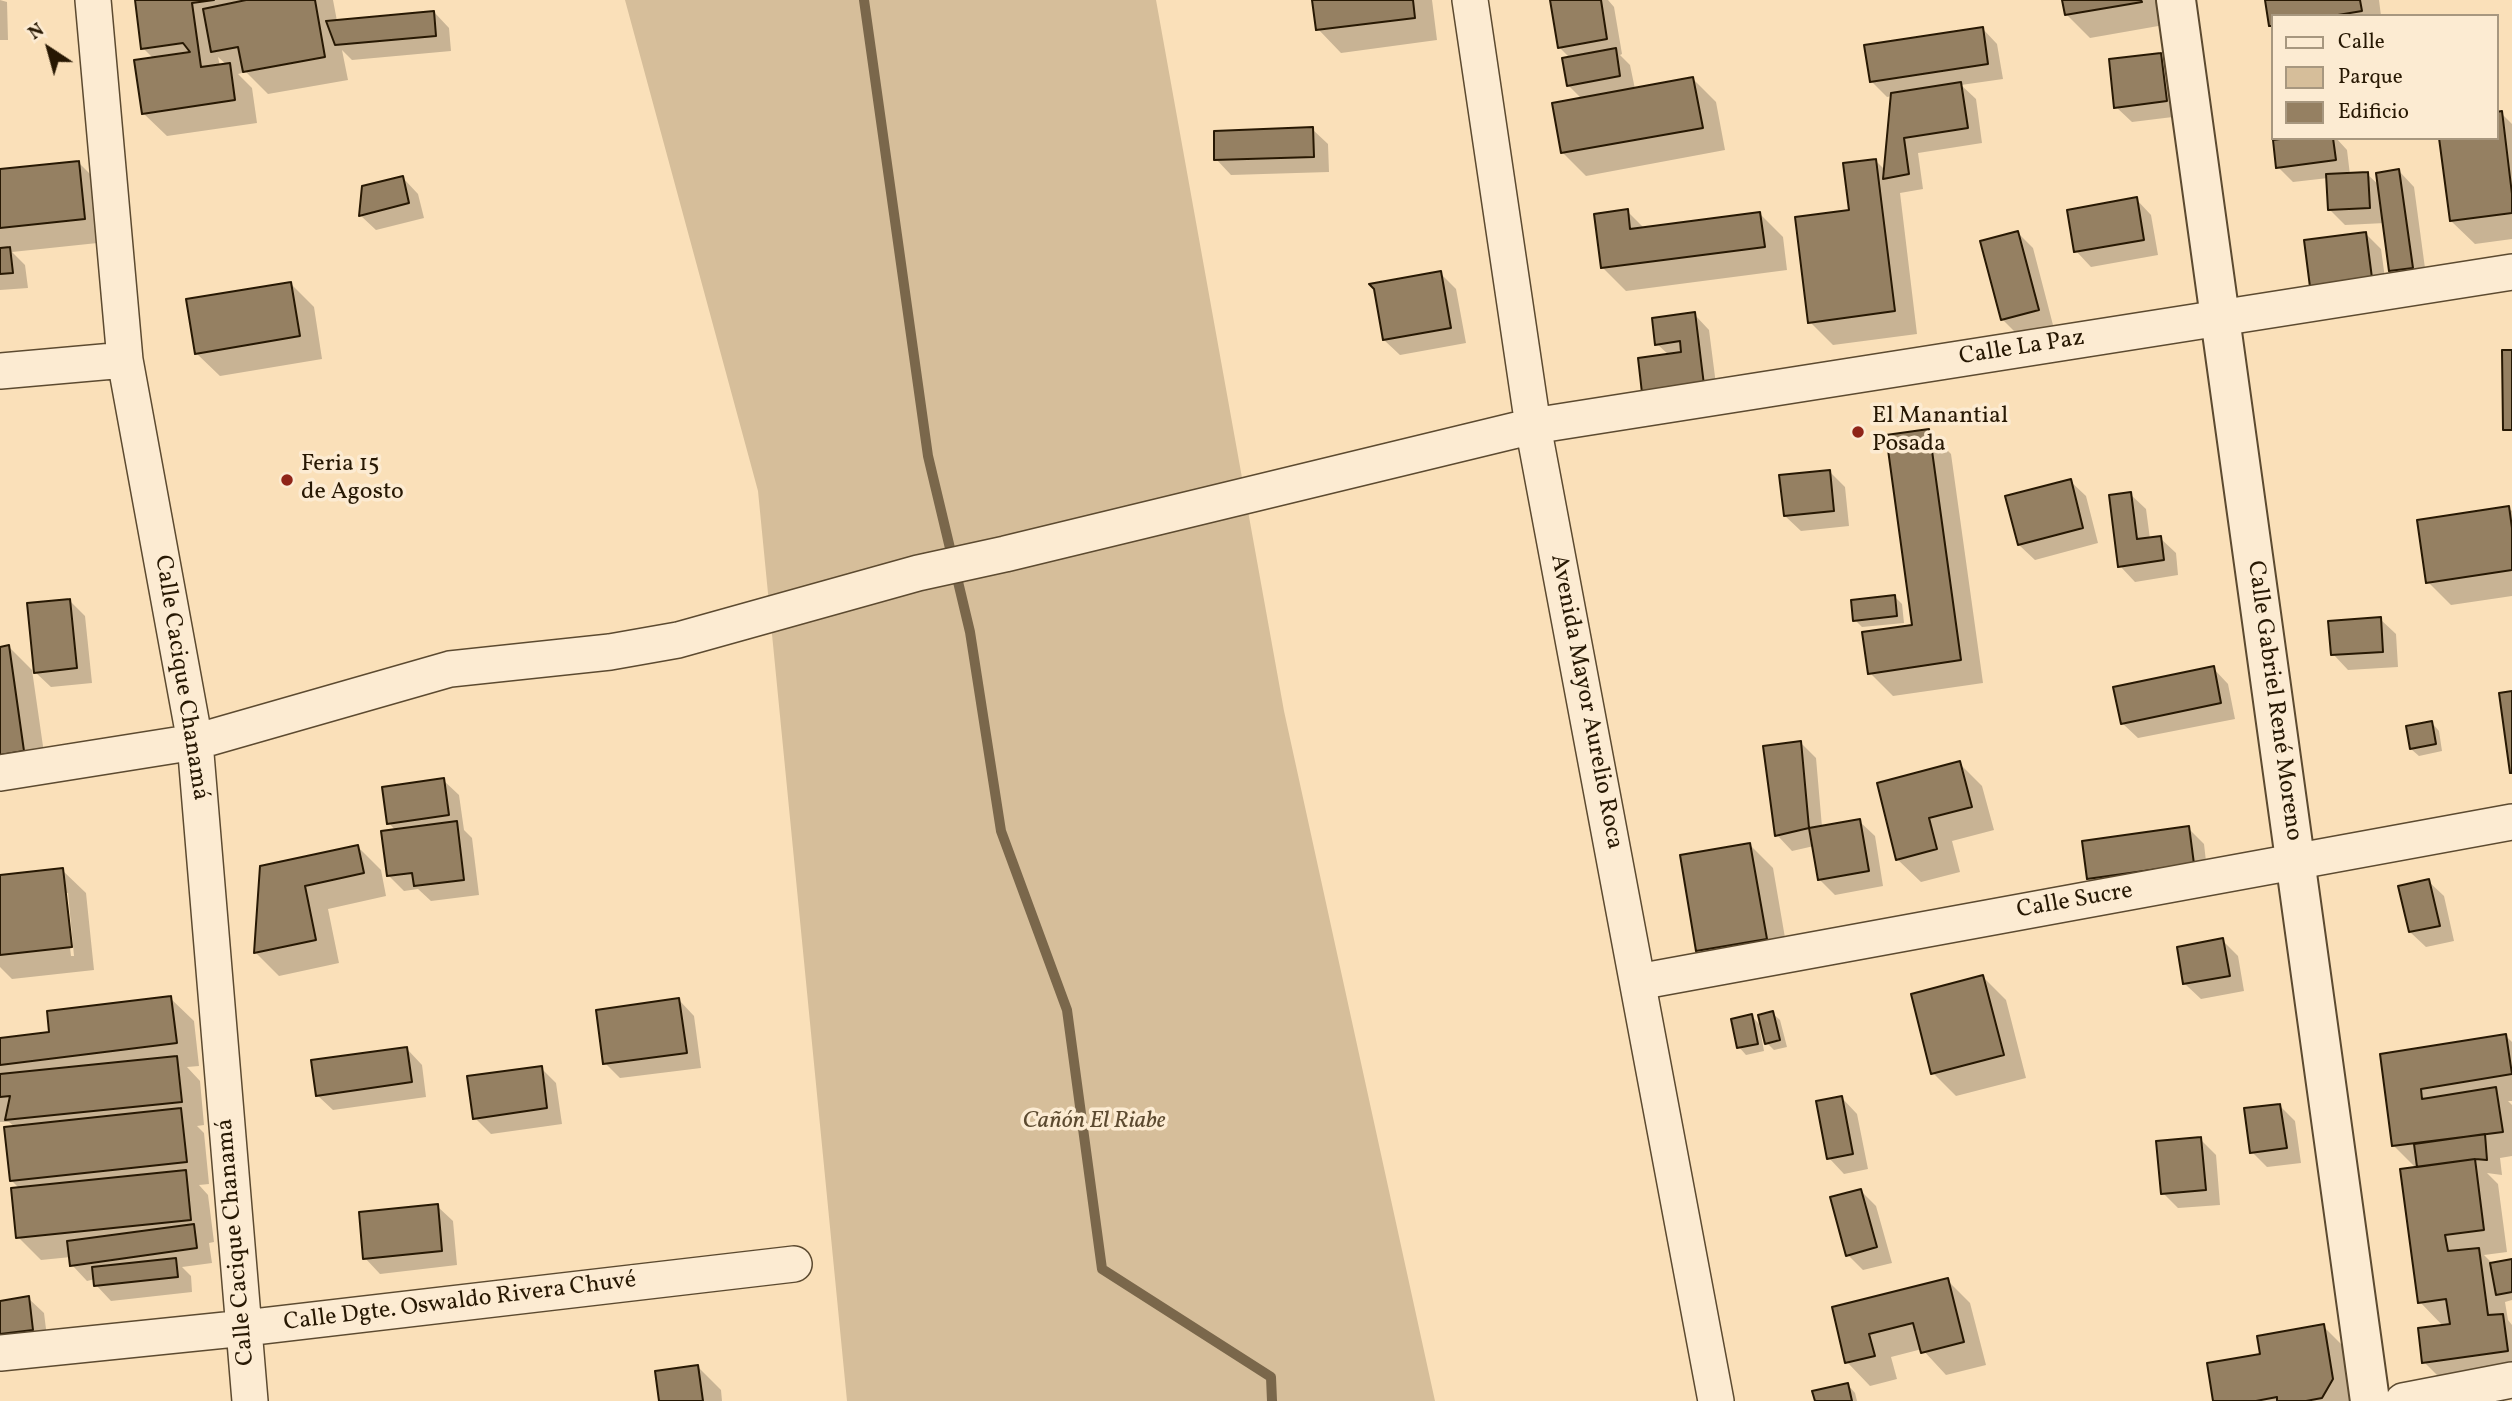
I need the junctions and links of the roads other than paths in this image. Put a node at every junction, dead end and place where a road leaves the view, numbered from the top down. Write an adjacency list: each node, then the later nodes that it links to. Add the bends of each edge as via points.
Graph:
1 (93, 0): 6 (street, Calle Cacique Chanamá)
2 (1470, 0): 8 (street, Avenida Mayor Aurelio Roca)
3 (2176, 0): 5 (street, Calle Gabriel René Moreno)
4 (2512, 272): 5 (street, Calle La Paz)
5 (2220, 318): 8 (street, Calle La Paz); 12 (street, Calle Gabriel René Moreno)
6 (125, 360): 7 (street); 9 (street, Calle Cacique Chanamá)
7 (0, 371)
8 (1533, 426): 9 (street, Calle La Paz, via 918,573 678,640 450,669); 13 (street, Avenida Mayor Aurelio Roca)
9 (194, 742): 10 (street, Calle La Paz); 15 (street, Calle Cacique Chanamá)
10 (0, 773)
11 (2512, 822): 12 (street, Calle Sucre)
12 (2295, 862): 13 (street, Calle Sucre); 20 (street, Calle Gabriel René Moreno)
13 (1638, 982): 19 (street, Avenida Mayor Aurelio Roca)
14 (794, 1264): 15 (street, Calle Dgte. Oswaldo Rivera Chuvé)
15 (245, 1328): 16 (street, Calle Dgte. Oswaldo Rivera Chuvé); 18 (street, Calle Cacique Chanamá)
16 (0, 1353)
17 (2512, 1380): 21 (street)
18 (250, 1401)
19 (1717, 1401)
20 (2370, 1401)
21 (2403, 1401)

